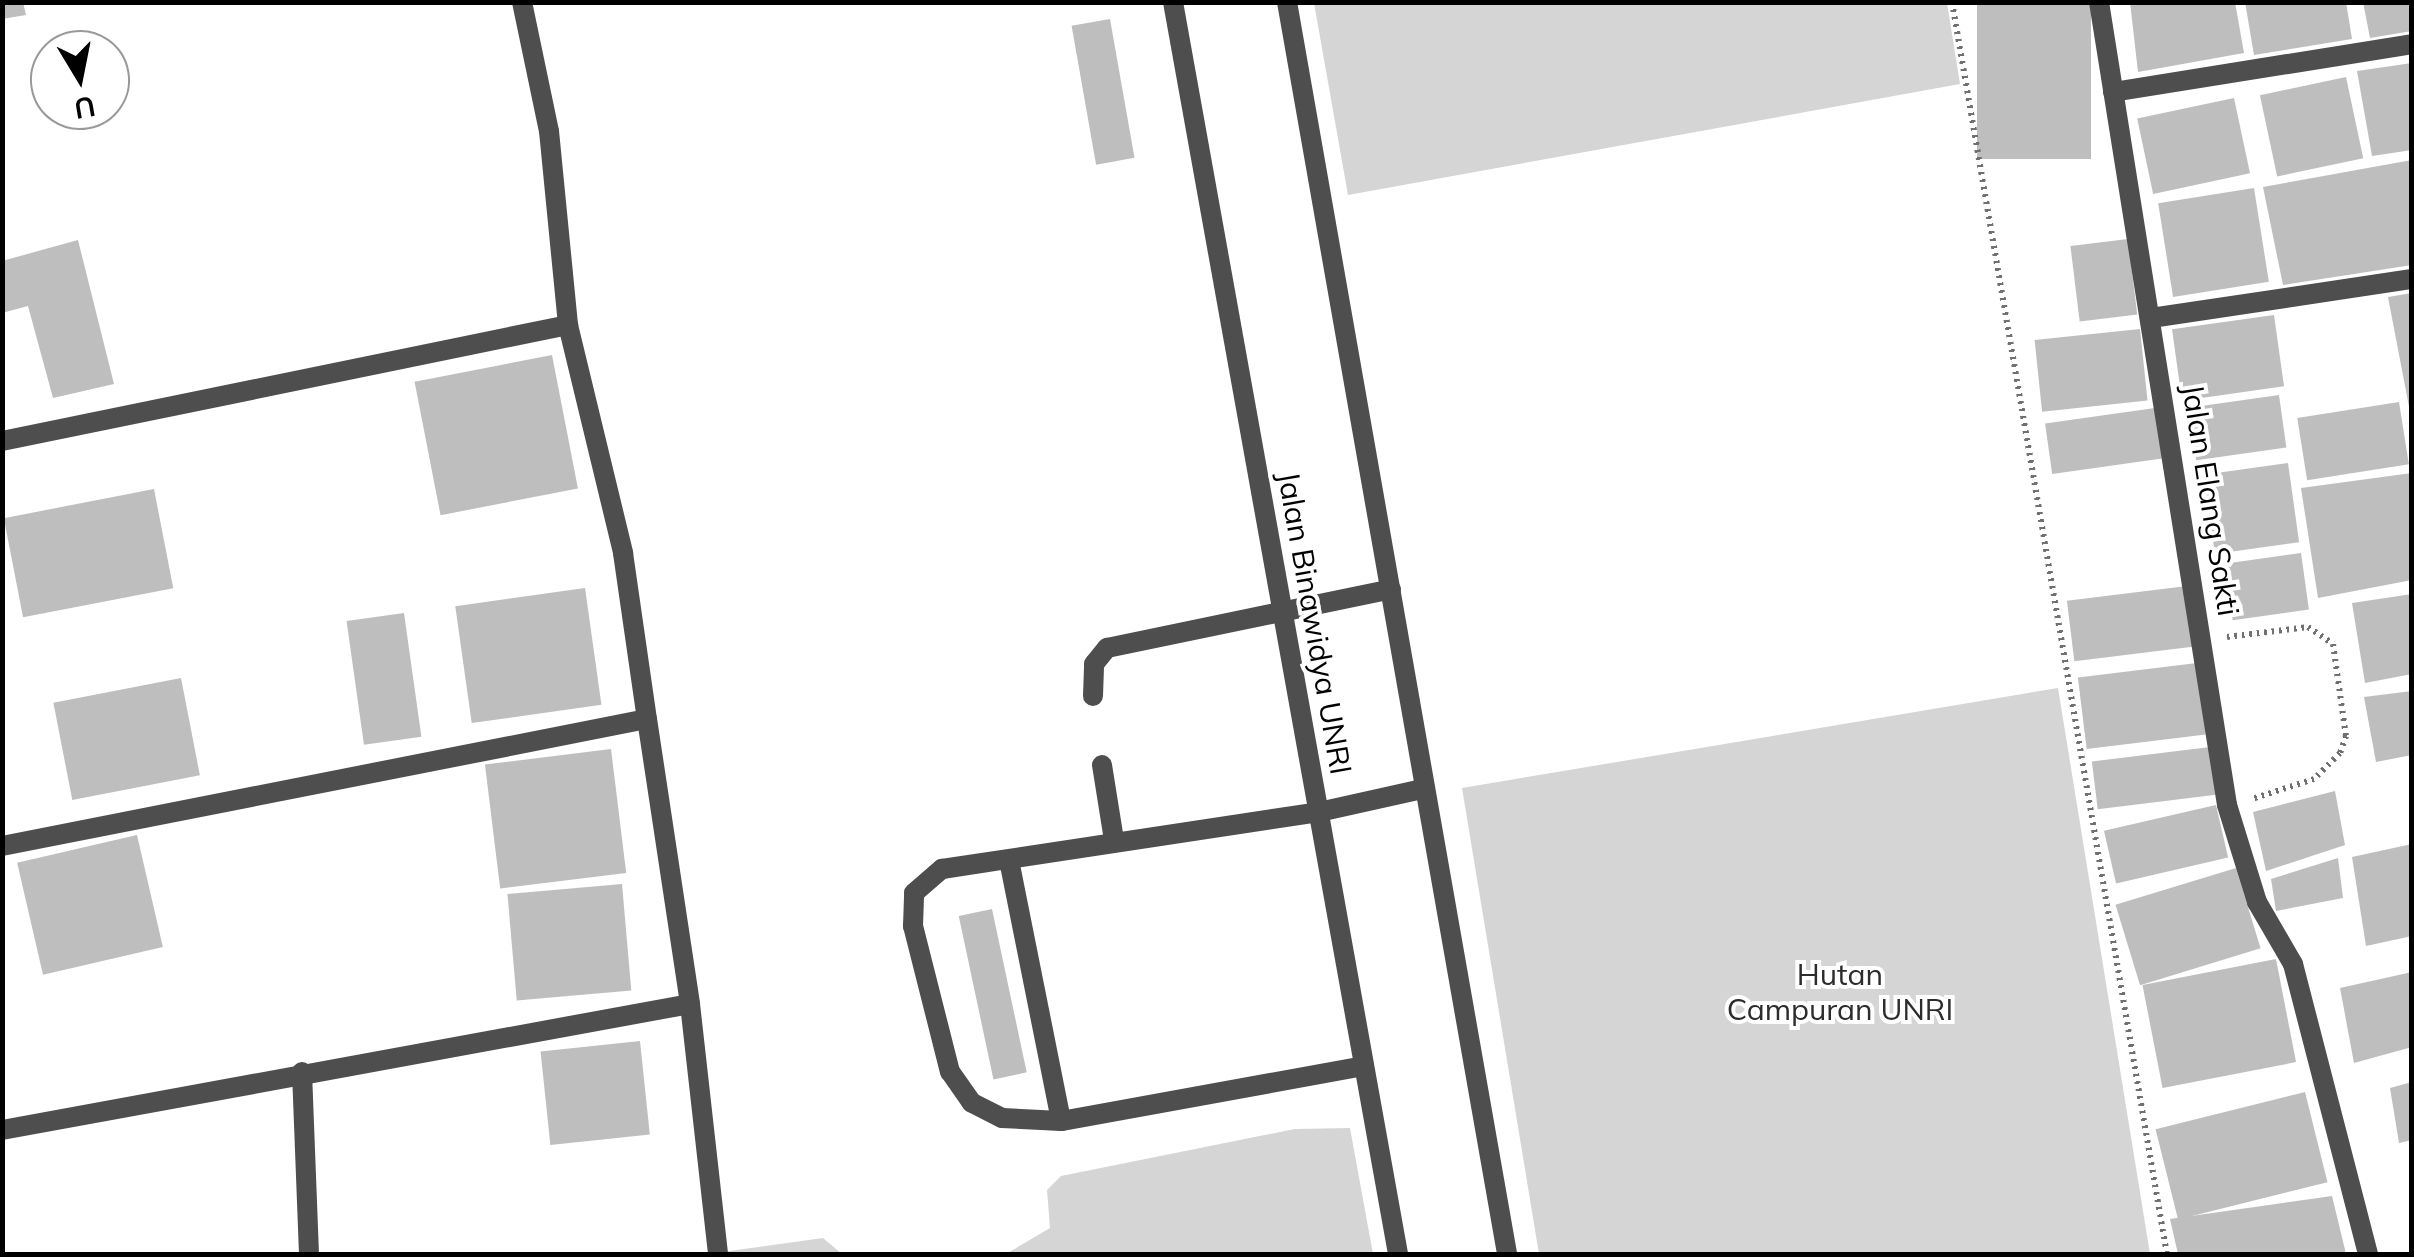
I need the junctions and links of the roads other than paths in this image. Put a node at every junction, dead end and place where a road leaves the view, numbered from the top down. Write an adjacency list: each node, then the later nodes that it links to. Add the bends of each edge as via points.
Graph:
1 (522, 2): 9 (street, via 549,131)
2 (1173, 2): 12 (street, Jalan Binawidya UNRI)
3 (1287, 2): 11 (street)
4 (2099, 2): 6 (street, Jalan Elang Sakti)
5 (2412, 44): 6 (street)
6 (2113, 92): 8 (street, Jalan Elang Sakti)
7 (2412, 280): 8 (street)
8 (2150, 318): 30 (street, Jalan Elang Sakti, via 2226,805 2257,902 2293,964)
9 (568, 325): 10 (street); 14 (street, via 623,552)
10 (2, 442)
11 (1391, 589): 12 (street); 16 (street)
12 (1282, 612): 13 (street, via 1107,648 1094,664); 17 (street, Jalan Binawidya UNRI)
13 (1093, 696)
14 (647, 719): 19 (street); 21 (street)
15 (1102, 765): 18 (street)
16 (1423, 788): 17 (street); 29 (street)
17 (1319, 812): 18 (street); 22 (street, Jalan Binawidya UNRI)
18 (1114, 840): 20 (street)
19 (2, 846)
20 (1009, 860): 24 (street); 24 (street, via 942,870 923,880 914,893 913,926 958,1088 1002,1118)
21 (690, 1004): 23 (street); 27 (street)
22 (1364, 1066): 24 (street); 28 (street, Jalan Binawidya UNRI)
23 (302, 1072): 25 (street); 26 (street)
24 (1061, 1121)
25 (2, 1130)
26 (309, 1254)
27 (718, 1254)
28 (1398, 1254)
29 (1507, 1254)
30 (2368, 1254)

